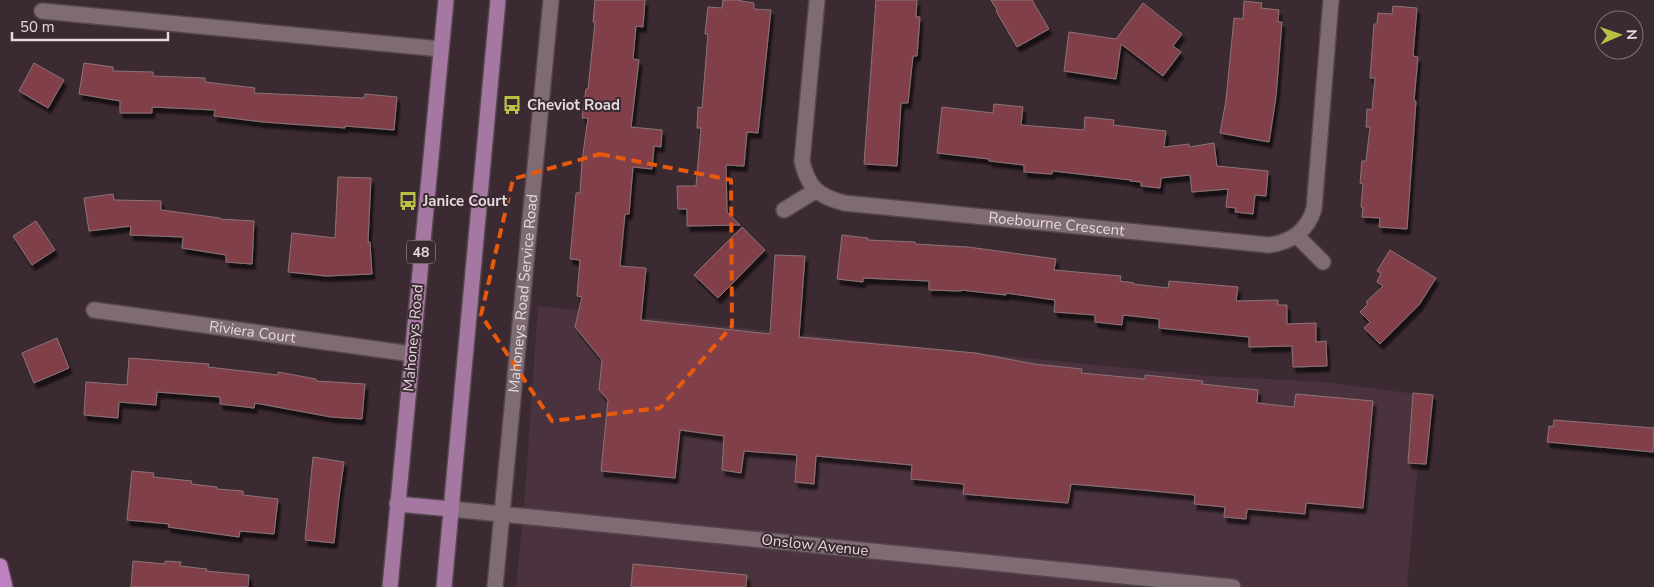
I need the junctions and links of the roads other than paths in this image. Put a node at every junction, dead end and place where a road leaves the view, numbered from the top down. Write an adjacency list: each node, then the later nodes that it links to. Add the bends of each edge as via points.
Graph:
1 (446, 0): 7 (main road, Mahoneys Road / 48)
2 (498, 0): 15 (main road)
3 (551, 0): 16 (street, Mahoneys Road Service Road)
4 (817, 0): 8 (street, via 802,162 804,173)
5 (1331, 0): 10 (street, via 1314,209)
6 (42, 11): 7 (street)
7 (441, 49): 13 (main road, Mahoneys Road / 48)
8 (815, 190): 9 (street); 10 (street, Roebourne Crescent, via 844,203 1269,245)
9 (784, 210)
10 (1297, 236): 11 (street)
11 (1323, 262)
12 (94, 310): 13 (street, Riviera Court)
13 (412, 354): 14 (main road, Mahoneys Road / 48)
14 (397, 504): 15 (main road, Onslow Avenue); 19 (main road, Mahoneys Road / 48)
15 (451, 509): 16 (street, Onslow Avenue); 20 (main road)
16 (502, 513): 21 (street, Mahoneys Road Service Road); 22 (street, Onslow Avenue)
17 (0, 566): 18 (highway)
18 (5, 587)
19 (390, 587)
20 (444, 587)
21 (495, 587)
22 (1233, 587)

